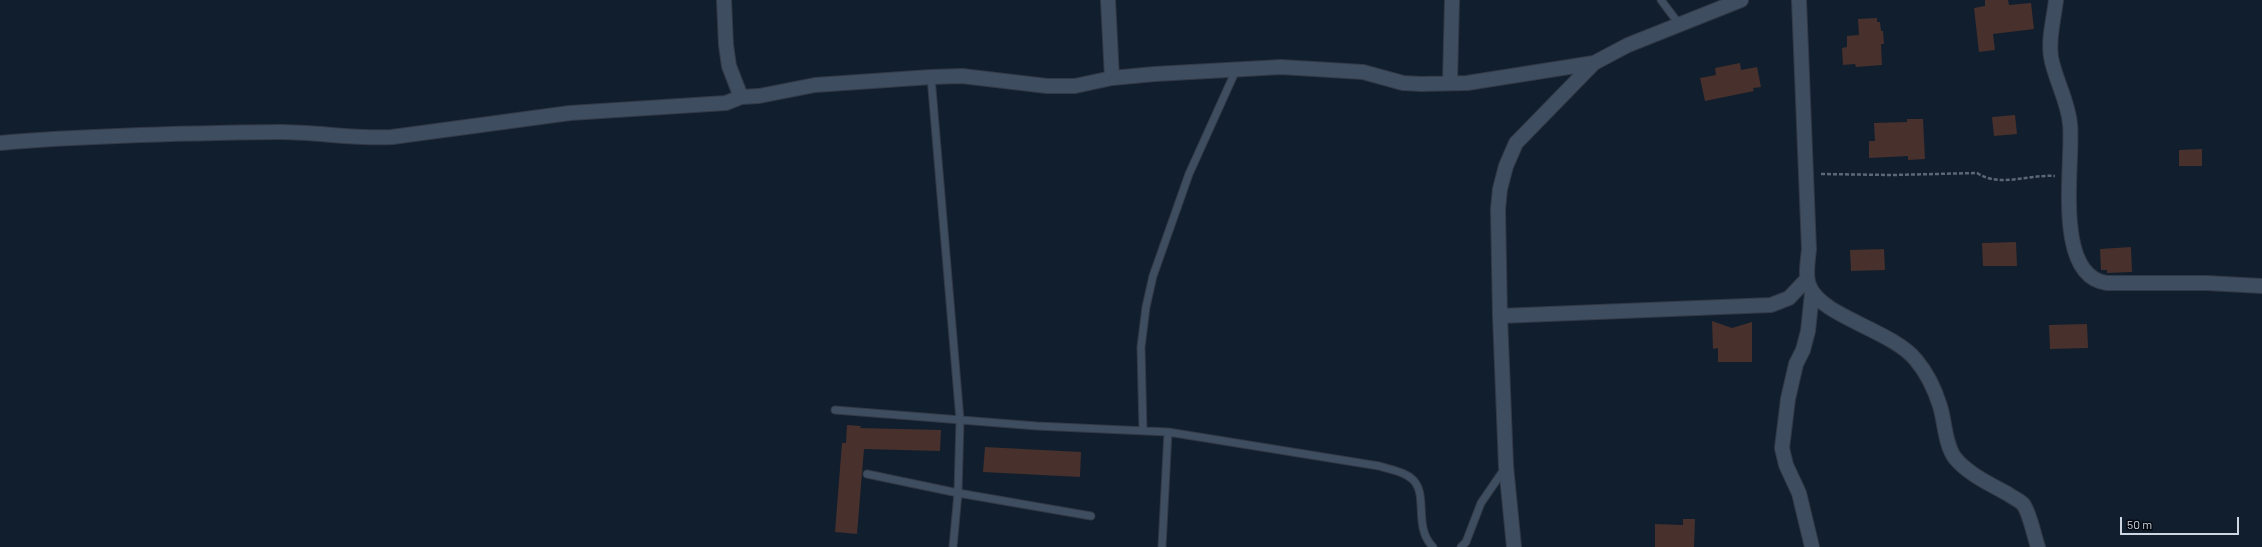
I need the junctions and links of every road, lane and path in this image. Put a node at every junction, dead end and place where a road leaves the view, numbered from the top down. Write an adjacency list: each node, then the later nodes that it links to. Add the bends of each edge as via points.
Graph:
1 (724, 0): 15 (street, via 729,66)
2 (1108, 0): 13 (street)
3 (1452, 0): 14 (street)
4 (1661, 0): 9 (lane)
5 (1741, 0): 8 (street)
6 (1799, 0): 17 (street)
7 (2056, 0): 18 (street, via 2050,46 2051,59 2067,103 2070,126)
8 (1718, 4): 9 (street)
9 (1679, 24): 10 (street, via 1628,45)
10 (1594, 63): 14 (street, via 1467,83); 22 (street, via 1516,143 1506,166 1498,209)
11 (1236, 70): 13 (street); 14 (street, via 1281,67 1340,69 1404,83); 25 (lane, via 1189,174 1153,276 1141,346)
12 (931, 77): 13 (street, via 976,77 1047,86 1075,86); 15 (street, via 815,85 759,96); 24 (lane)
13 (1112, 78)
14 (1450, 82)
15 (741, 96): 16 (street, via 726,103 570,113 372,138 281,132 90,137)
16 (0, 143)
17 (1805, 174): 18 (path, via 1977,173 1995,181 2043,175); 19 (street, via 1809,249)
18 (2068, 177): 20 (street, via 2072,234 2084,271 2094,280 2122,284 2207,283)
19 (1807, 279): 21 (street); 22 (street, via 1789,298 1772,305)
20 (2262, 286)
21 (1812, 293): 36 (street, via 1808,331 1796,364 1788,399 1782,448 1784,459 1799,493); 37 (street, via 1840,314 1892,339 1916,360 1940,406 1955,458 1966,469 2023,505)
22 (1500, 316): 27 (street)
23 (835, 410): 24 (lane)
24 (960, 420): 25 (lane); 29 (lane)
25 (1143, 431): 26 (lane)
26 (1168, 432): 32 (lane); 33 (lane, via 1394,470 1411,478 1417,485 1420,495 1421,526)
27 (1506, 466): 34 (lane, via 1481,503 1466,542); 35 (street)
28 (867, 474): 29 (lane)
29 (958, 493): 30 (lane); 31 (lane)
30 (1091, 516)
31 (953, 547)
32 (1162, 547)
33 (1432, 547)
34 (1461, 547)
35 (1514, 547)
36 (1812, 547)
37 (2038, 547)

